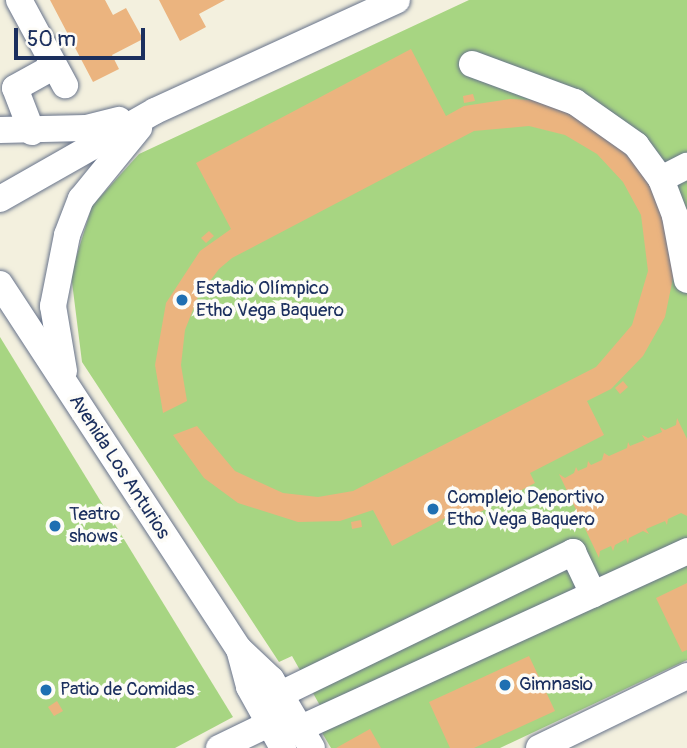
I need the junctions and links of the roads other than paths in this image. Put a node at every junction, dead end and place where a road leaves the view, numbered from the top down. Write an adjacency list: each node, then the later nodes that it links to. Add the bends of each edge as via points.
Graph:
1 (397, 0): 4 (street)
2 (13, 7): 6 (street, via 59,76 15,88)
3 (472, 64): 8 (street, via 575,102 603,118 636,145)
4 (155, 111): 6 (street, via 86,128); 9 (street); 12 (street, via 81,199 67,235 53,306)
5 (0, 130): 6 (street)
6 (32, 132)
7 (687, 166): 8 (street)
8 (661, 179): 10 (street, via 675,216)
9 (0, 199)
10 (687, 280)
11 (0, 284): 12 (street, Avenida Los Anturios)
12 (71, 394): 18 (street, Avenida Los Anturios, via 239,649 249,687)
13 (687, 551): 14 (street)
14 (593, 594): 15 (street, via 573,552); 16 (street)
15 (456, 609): 16 (street); 18 (street)
16 (476, 648): 18 (street)
17 (687, 676): 21 (street)
18 (296, 729): 19 (street); 20 (street, Avenida Los Anturios)
19 (219, 748)
20 (283, 748)
21 (539, 748)

